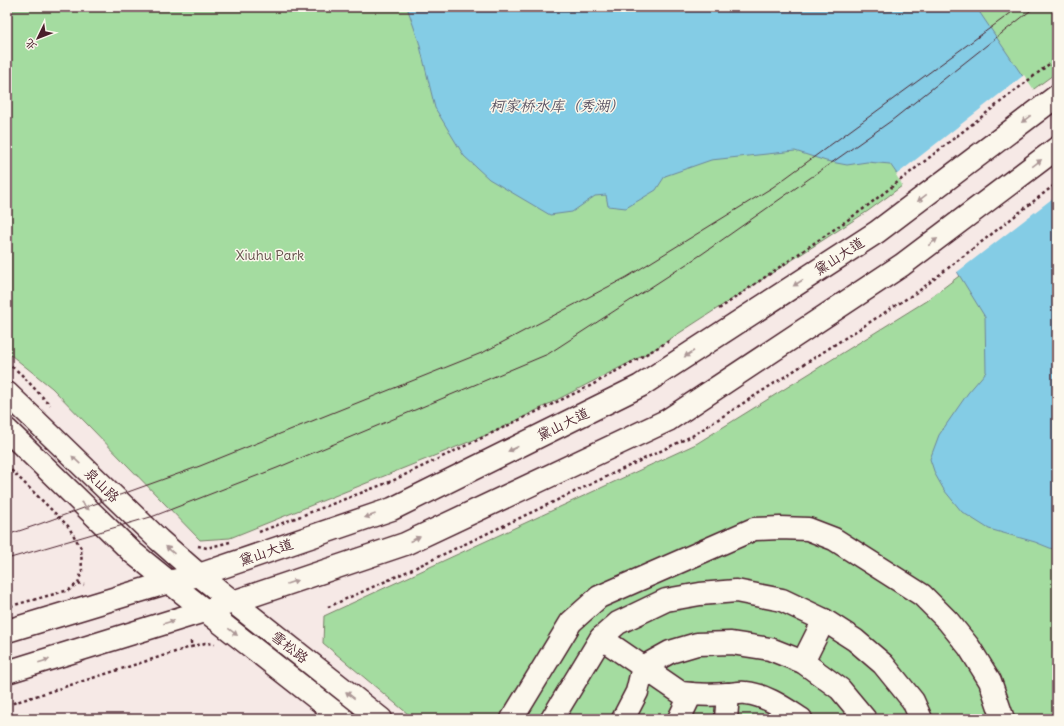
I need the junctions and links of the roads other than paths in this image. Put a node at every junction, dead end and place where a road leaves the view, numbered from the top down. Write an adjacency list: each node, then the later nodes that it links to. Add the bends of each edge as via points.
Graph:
1 (1057, 96): 5 (main road, 黛山大道, one-way to 5, via 877,232 640,386 392,509)
2 (1057, 148): 7 (main road, one-way to 2, via 405,544 668,420 902,265)
3 (8, 396): 5 (main road, 泉山路, one-way to 3, via 159,540)
4 (7, 430): 6 (main road, 泉山路, one-way to 6, via 132,552)
5 (200, 575): 6 (main road, 黛山大道); 7 (main road, 雪松路)
6 (169, 582): 8 (main road, 雪松路); 10 (main road, 黛山大道)
7 (233, 602): 8 (main road); 18 (main road, 雪松路, one-way to 7)
8 (207, 611): 14 (main road, one-way to 8); 17 (main road, 雪松路, one-way to 17)
9 (824, 620): 11 (main road, via 782,600 736,591 707,593 666,600 618,623); 12 (main road); 26 (main road, via 855,640 883,664 913,701)
10 (7, 631)
11 (602, 638): 13 (main road); 20 (main road)
12 (803, 662): 13 (main road, via 770,649 731,643 697,644 670,652); 25 (main road, via 840,689)
13 (644, 667): 15 (main road, via 681,693); 21 (main road, via 637,692)
14 (7, 672)
15 (691, 694): 16 (main road); 22 (main road)
16 (728, 694): 23 (main road); 24 (main road, via 745,692 767,698)
17 (343, 719)
18 (381, 719)
19 (512, 719): 27 (main road, via 571,622 599,597 754,530 780,528 808,528 834,539 922,595 969,647 990,681)
20 (552, 719)
21 (623, 719)
22 (679, 719)
23 (726, 719)
24 (800, 719)
25 (865, 719)
26 (921, 719)
27 (1003, 719)

